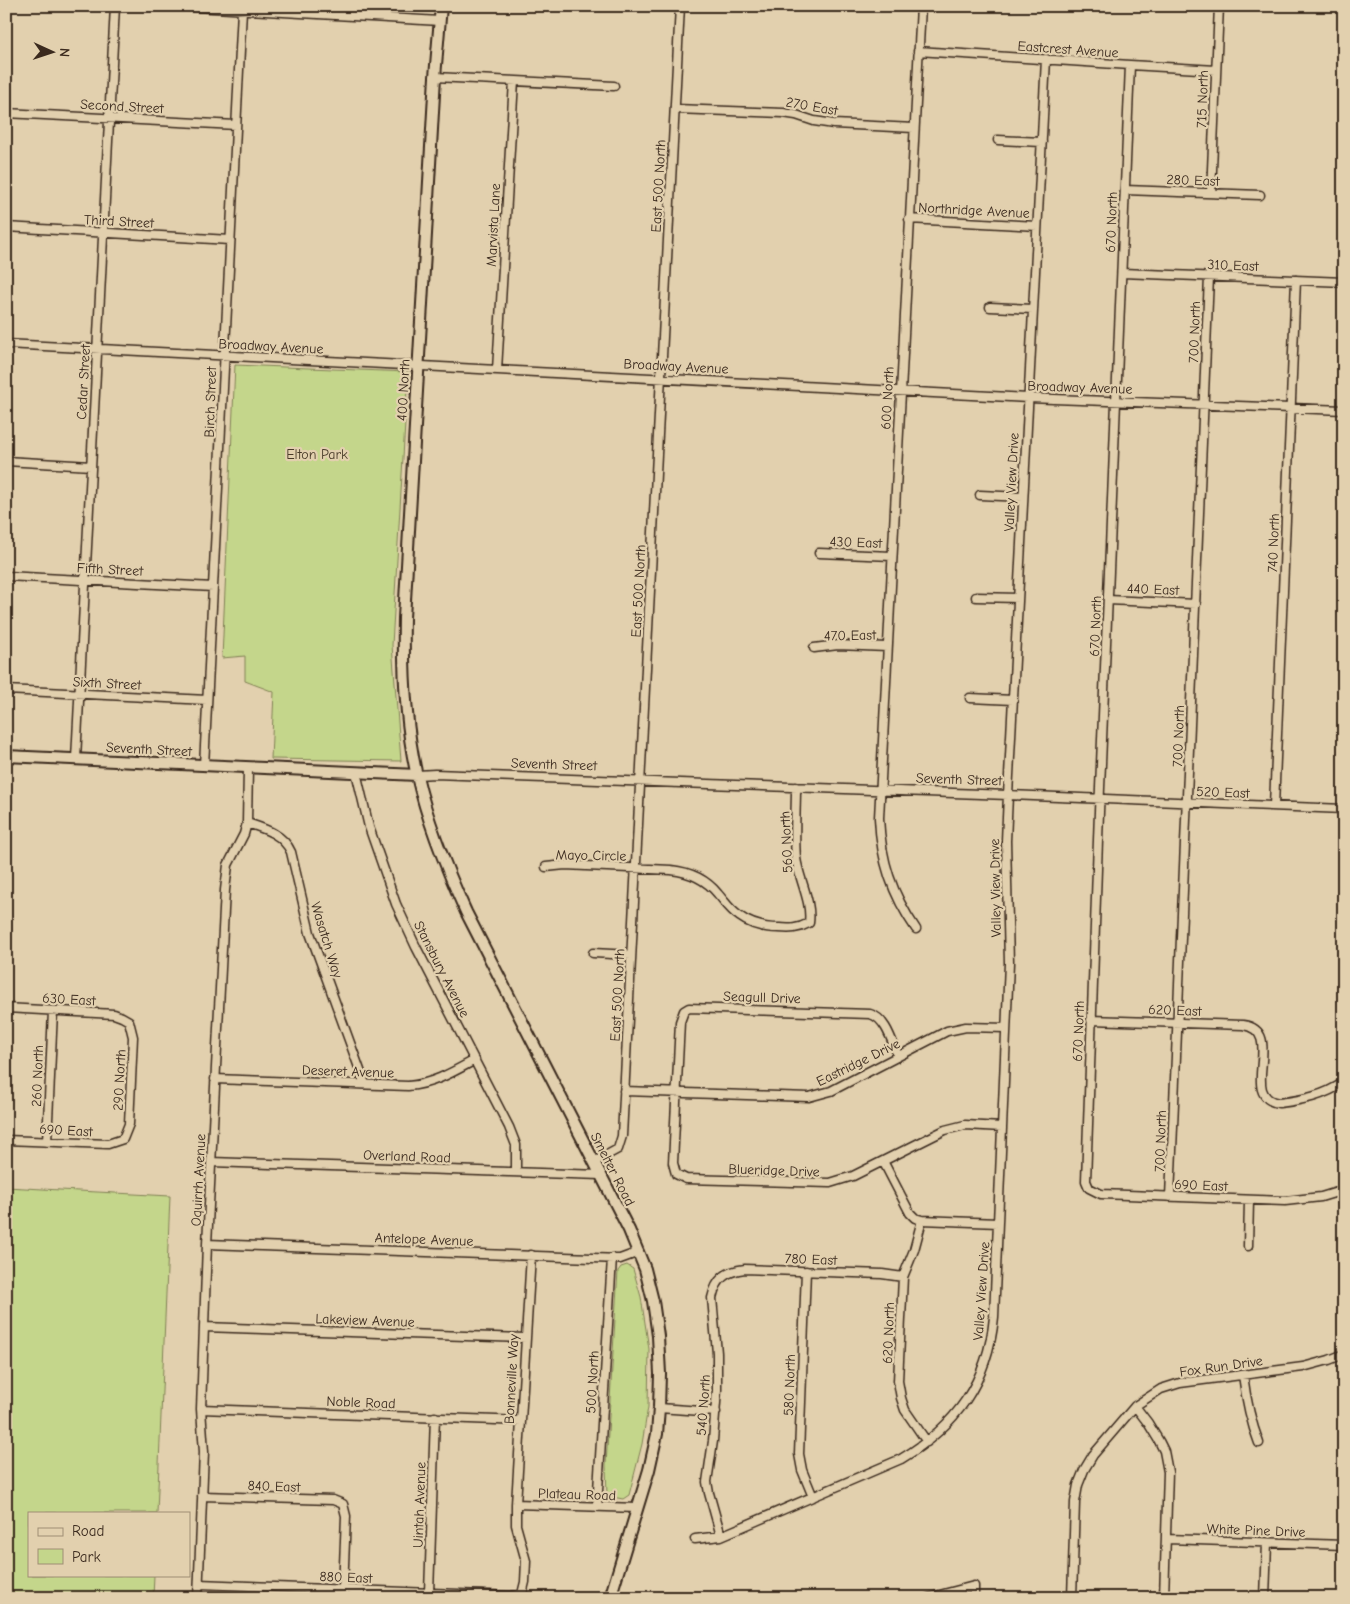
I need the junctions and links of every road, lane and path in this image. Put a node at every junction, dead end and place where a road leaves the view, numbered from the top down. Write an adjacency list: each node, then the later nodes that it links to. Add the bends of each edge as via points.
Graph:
1 (115, 6): 19 (street, Cedar Street)
2 (178, 6): 7 (street)
3 (441, 6): 9 (street, 400 North)
4 (680, 6): 17 (street, East 500 North)
5 (921, 6): 10 (street, 600 North)
6 (1219, 6): 13 (street, 715 North)
7 (242, 10): 8 (street); 20 (street, Birch Street)
8 (326, 10): 9 (street)
9 (440, 21): 14 (street, 400 North)
10 (918, 51): 11 (street, Eastcrest Avenue); 21 (street, 600 North)
11 (1046, 59): 12 (street, Eastcrest Avenue); 23 (street, Valley View Drive)
12 (1130, 66): 13 (street, Eastcrest Avenue); 24 (street, 670 North)
13 (1216, 70): 25 (street, 715 North)
14 (435, 77): 15 (street); 41 (street, 400 North)
15 (514, 81): 16 (street); 42 (street, Marvista Lane)
16 (614, 86)
17 (675, 109): 21 (street, 270 East, via 783,113 834,124); 43 (street, East 500 North)
18 (6, 113): 19 (street, Second Street)
19 (109, 118): 20 (street, Second Street); 30 (street, Cedar Street)
20 (236, 125): 31 (street, Birch Street)
21 (914, 128): 27 (street, 600 North)
22 (998, 140): 23 (street)
23 (1042, 142): 28 (street, Valley View Drive)
24 (1125, 190): 25 (street, 280 East); 32 (street, 670 North)
25 (1211, 193): 26 (street, 280 East)
26 (1260, 195)
27 (909, 219): 28 (street, Northridge Avenue); 44 (street, 600 North)
28 (1037, 226): 37 (street, Valley View Drive)
29 (6, 227): 30 (street, Third Street)
30 (103, 232): 31 (street, Third Street); 39 (street, Cedar Street)
31 (230, 240): 40 (street, Birch Street)
32 (1122, 274): 33 (street, 310 East); 46 (street, 670 North)
33 (1209, 277): 34 (street, 310 East); 47 (street, 700 North)
34 (1296, 280): 35 (street, 310 East); 48 (street, 740 North)
35 (1344, 282)
36 (990, 307): 37 (street)
37 (1033, 309): 45 (street, Valley View Drive)
38 (6, 344): 39 (street, Broadway Avenue)
39 (97, 349): 40 (street, Broadway Avenue); 51 (street, Cedar Street)
40 (224, 356): 41 (street, Broadway Avenue); 58 (street, Birch Street)
41 (418, 366): 42 (street, Broadway Avenue); 75 (street, 400 North, via 404,636 407,711)
42 (497, 370): 43 (street, Broadway Avenue)
43 (661, 378): 44 (street, Broadway Avenue); 76 (street, East 500 North)
44 (900, 391): 45 (street, Broadway Avenue); 55 (street, 600 North)
45 (1028, 398): 46 (street, Broadway Avenue); 53 (street, Valley View Drive)
46 (1116, 401): 47 (street, Broadway Avenue); 61 (street, 670 North)
47 (1204, 405): 48 (street, Broadway Avenue); 62 (street, 700 North)
48 (1291, 408): 49 (street, Broadway Avenue); 82 (street, 740 North)
49 (1344, 410)
50 (6, 461): 51 (street)
51 (91, 466): 57 (street, Cedar Street)
52 (980, 495): 53 (street)
53 (1023, 497): 60 (street, Valley View Drive)
54 (819, 553): 55 (street, 430 East)
55 (892, 556): 63 (street, 600 North)
56 (6, 576): 57 (street, Fifth Street)
57 (85, 580): 58 (street, Fifth Street); 66 (street, Cedar Street)
58 (213, 587): 68 (street, Birch Street)
59 (976, 597): 60 (street)
60 (1018, 598): 69 (street, Valley View Drive)
61 (1108, 600): 62 (street, 440 East); 80 (street, 670 North)
62 (1196, 604): 81 (street, 700 North)
63 (887, 647): 64 (street, 470 East, via 838,645); 78 (street, 600 North)
64 (814, 648)
65 (6, 690): 66 (street, Sixth Street)
66 (79, 694): 68 (street, Sixth Street); 71 (street, Cedar Street)
67 (970, 698): 69 (street)
68 (208, 700): 72 (street, Birch Street)
69 (1013, 700): 79 (street, Valley View Drive)
70 (6, 756): 71 (street, Seventh Street)
71 (76, 759): 72 (street, Seventh Street)
72 (204, 766): 73 (street, Seventh Street)
73 (248, 768): 74 (street, Seventh Street); 84 (street, Oquirrh Avenue)
74 (356, 772): 75 (street, Seventh Street); 98 (street, Stansbury Avenue, via 369,827 396,904)
75 (417, 775): 76 (street, Seventh Street); 110 (street, Smelter Road, via 433,833 462,904)
76 (640, 781): 77 (street, Seventh Street); 86 (street, East 500 North)
77 (796, 787): 78 (street, Seventh Street); 87 (street, 560 North, via 796,858 810,907)
78 (880, 790): 79 (street, Seventh Street); 88 (street, 600 North, via 880,831 886,870 895,894)
79 (1008, 795): 80 (street, Seventh Street); 96 (street, Valley View Drive)
80 (1100, 800): 81 (street, 520 East); 93 (street, 670 North)
81 (1188, 803): 82 (street, 520 East); 95 (street, 700 North)
82 (1274, 806): 83 (street, 520 East)
83 (1344, 809)
84 (247, 822): 99 (street, Oquirrh Avenue, via 228,865 226,878); 101 (street, Wasatch Way, via 273,833 288,845 310,933)
85 (546, 867): 86 (street, Mayo Circle)
86 (636, 868): 87 (street, Mayo Circle, via 693,875 712,887 734,913 761,926 793,929); 90 (street, East 500 North)
87 (808, 923)
88 (916, 929)
89 (593, 953): 90 (street)
90 (631, 955): 102 (street, East 500 North)
91 (6, 1008): 92 (street, 630 East)
92 (53, 1011): 94 (street, 630 East, via 114,1014); 107 (street, 260 North)
93 (1091, 1020): 95 (street, 620 East); 113 (street, 670 North)
94 (129, 1021): 105 (street, 290 North, via 133,1038 130,1114)
95 (1177, 1022): 100 (street, 620 East, via 1247,1026 1257,1031 1262,1045 1262,1090 1269,1100 1279,1103 1314,1098); 115 (street, 700 North)
96 (1006, 1028): 97 (street, Eastridge Drive, via 966,1026 953,1029); 104 (street, Valley View Drive)
97 (898, 1056): 103 (street, Eastridge Drive, via 831,1091 810,1097); 103 (street, Seagull Drive, via 882,1021 870,1014 689,1008 684,1011 680,1022)
98 (475, 1060): 101 (street, Deseret Avenue, via 422,1084); 111 (street, Stansbury Avenue, via 512,1133)
99 (215, 1079): 101 (street, Deseret Avenue); 109 (street, Oquirrh Avenue)
100 (1344, 1082)
101 (365, 1084)
102 (624, 1091): 103 (street, Eastridge Drive); 110 (street, East 500 North, via 618,1149)
103 (677, 1093): 108 (street, Blueridge Drive, via 673,1163 676,1174 686,1179 824,1184 848,1178)
104 (1002, 1127): 108 (street, Blueridge Drive, via 965,1126 945,1130); 118 (street, Valley View Drive)
105 (123, 1139): 107 (street, 690 East, via 108,1144)
106 (6, 1140): 107 (street, 690 East)
107 (47, 1142)
108 (883, 1161): 117 (street, via 910,1213)
109 (211, 1162): 111 (street, Overland Road); 119 (street, Oquirrh Avenue)
110 (594, 1162): 112 (street, Smelter Road)
111 (516, 1172): 112 (street, Overland Road)
112 (601, 1175): 121 (street, Smelter Road)
113 (1088, 1188): 115 (street, 690 East, via 1101,1194)
114 (1344, 1190): 116 (street, 690 East, via 1309,1199)
115 (1170, 1197): 116 (street, 690 East)
116 (1249, 1200): 120 (street)
117 (922, 1220): 118 (street); 126 (street, 620 North)
118 (998, 1223): 137 (street, Valley View Drive, via 994,1317 988,1355 965,1402)
119 (207, 1244): 122 (street, Antelope Avenue); 127 (street, Oquirrh Avenue)
120 (1248, 1246)
121 (638, 1252): 123 (street, Antelope Avenue); 132 (street, Smelter Road, via 653,1301 658,1336)
122 (531, 1255): 123 (street, Antelope Avenue); 128 (street, Bonneville Way)
123 (612, 1258): 142 (street, 500 North)
124 (806, 1271): 125 (street, 780 East, via 745,1269); 126 (street, 780 East); 140 (street, 580 North, via 799,1454)
125 (720, 1277): 134 (street, 540 North, via 712,1298 717,1362)
126 (903, 1277): 137 (street, 620 North, via 899,1393 905,1410)
127 (204, 1327): 128 (street, Lakeview Avenue); 133 (street, Oquirrh Avenue)
128 (526, 1338): 136 (street, Bonneville Way)
129 (1344, 1354): 130 (street, Fox Run Drive, via 1303,1368)
130 (1243, 1375): 131 (street, Fox Run Drive, via 1180,1383 1162,1389); 138 (street, via 1248,1410)
131 (1135, 1406): 146 (street, via 1164,1451 1169,1483); 157 (street, Fox Run Drive, via 1093,1455 1081,1478 1075,1502)
132 (659, 1408): 134 (street); 143 (street, Smelter Road, via 657,1434)
133 (201, 1409): 135 (street, Noble Road); 139 (street, Oquirrh Avenue, via 204,1452)
134 (716, 1412): 144 (street, 540 North, via 707,1482)
135 (435, 1417): 136 (street, Noble Road); 151 (street, Uintah Avenue)
136 (521, 1421): 141 (street, Bonneville Way)
137 (927, 1442): 140 (street, Valley View Drive, via 901,1459)
138 (1259, 1443)
139 (202, 1496): 149 (street, Oquirrh Avenue); 150 (street, 840 East, via 333,1500 343,1504 346,1516)
140 (813, 1497): 144 (street, Valley View Drive)
141 (516, 1504): 142 (street, Plateau Road); 152 (street, Bonneville Way, via 516,1525 526,1561 526,1582)
142 (597, 1507): 143 (street, Plateau Road)
143 (637, 1508): 154 (street, Smelter Road)
144 (721, 1536): 145 (street, Valley View Drive)
145 (695, 1539)
146 (1167, 1539): 147 (street, White Pine Drive); 158 (street)
147 (1267, 1543): 148 (street, White Pine Drive); 159 (street)
148 (1344, 1545)
149 (198, 1584): 150 (street, 880 East); 153 (street, Oquirrh Avenue)
150 (343, 1590): 151 (street, 880 East)
151 (429, 1593): 152 (street, 880 East)
152 (522, 1594)
153 (198, 1598)
154 (610, 1598)
155 (928, 1598): 156 (street, via 974,1586)
156 (974, 1598)
157 (1072, 1598)
158 (1164, 1598)
159 (1265, 1598)

